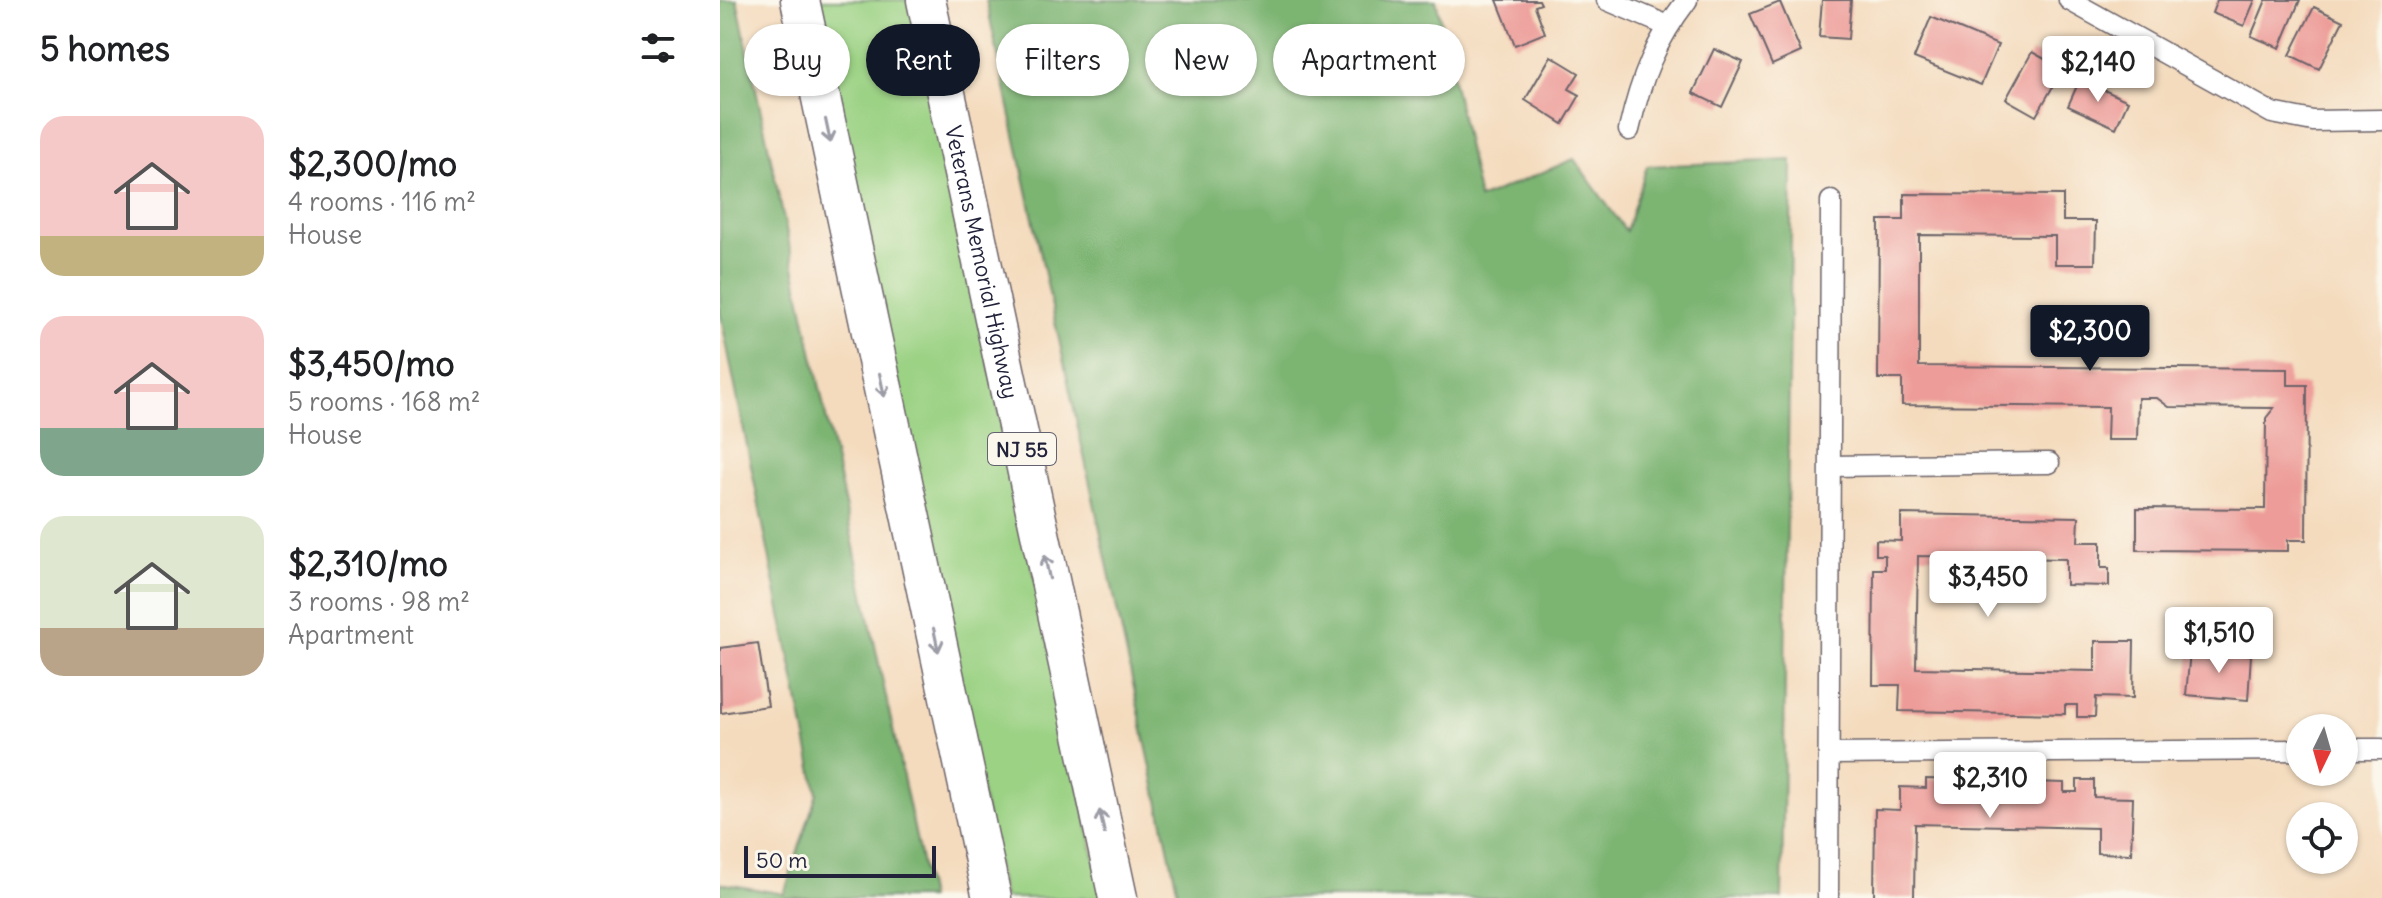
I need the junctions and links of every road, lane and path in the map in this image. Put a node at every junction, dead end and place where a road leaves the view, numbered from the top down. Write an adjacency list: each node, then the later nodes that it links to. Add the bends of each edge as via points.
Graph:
1 (800, 0): 16 (highway, one-way to 16)
2 (926, 0): 17 (highway, Veterans Memorial Highway / NJ 55, one-way to 2)
3 (1607, 0): 6 (street)
4 (1687, 0): 6 (street)
5 (2069, 0): 7 (street, via 2272,113 2313,121)
6 (1668, 26): 8 (street, via 1642,77)
7 (2382, 120)
8 (1629, 130)
9 (1831, 201): 11 (street)
10 (2049, 463): 11 (street)
11 (1831, 466): 15 (street)
12 (2358, 749): 13 (street)
13 (2382, 749)
14 (2286, 750): 15 (street)
15 (1829, 754): 18 (street)
16 (992, 898)
17 (1118, 898)
18 (1828, 898)

